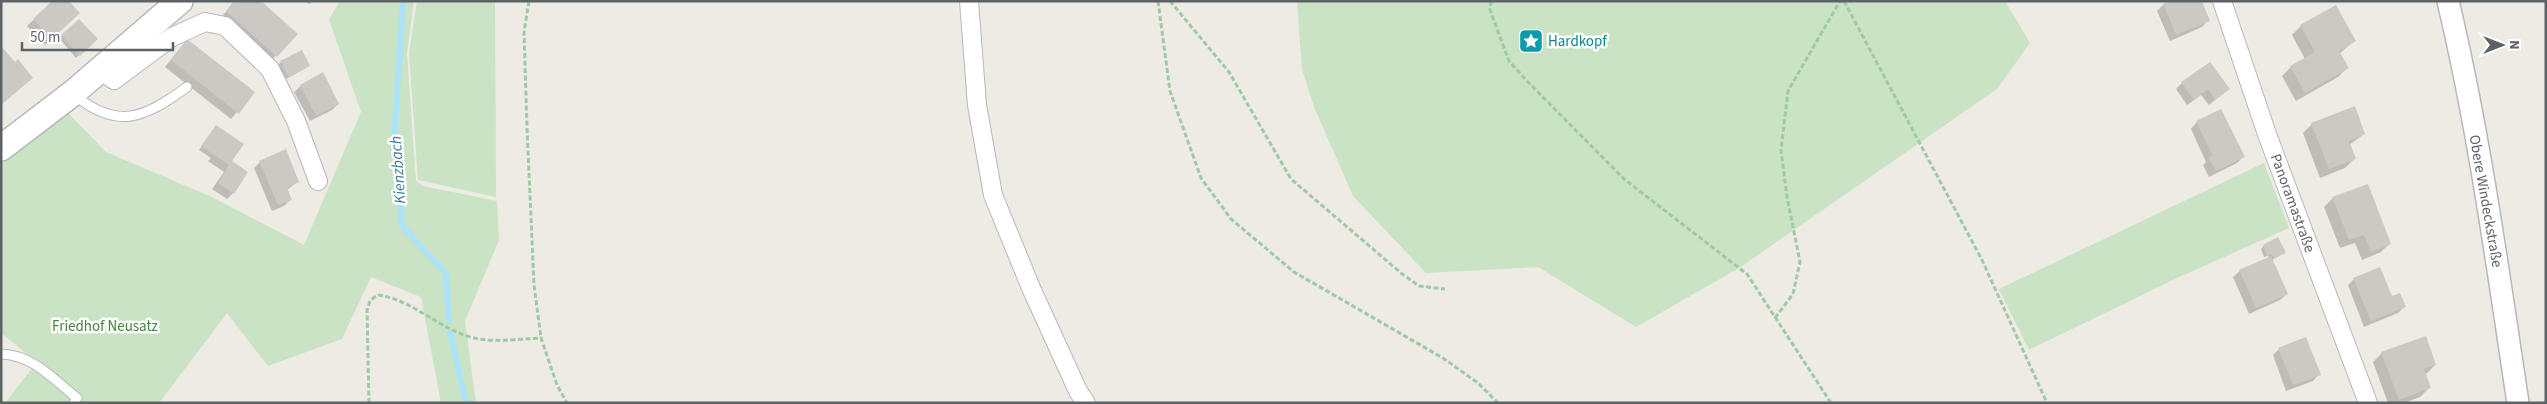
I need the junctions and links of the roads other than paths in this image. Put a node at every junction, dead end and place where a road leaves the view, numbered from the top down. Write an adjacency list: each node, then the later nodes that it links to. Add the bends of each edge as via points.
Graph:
1 (180, 1): 5 (main road)
2 (969, 1): 12 (street, via 977,105 993,195 1031,288)
3 (2222, 1): 13 (street, Panoramastraße, via 2268,137)
4 (2448, 1): 14 (street, Obere Windeckstraße, via 2495,256)
5 (100, 70): 7 (main road); 9 (street, via 114,80 172,37 205,22 225,26 270,69 296,121)
6 (187, 87): 7 (lane, via 161,106 138,115 111,116 90,107)
7 (73, 94): 8 (main road)
8 (1, 148)
9 (318, 181)
10 (1, 354): 11 (lane, via 16,354 36,365 77,398)
11 (74, 403)
12 (1086, 403)
13 (2368, 403)
14 (2518, 403)

